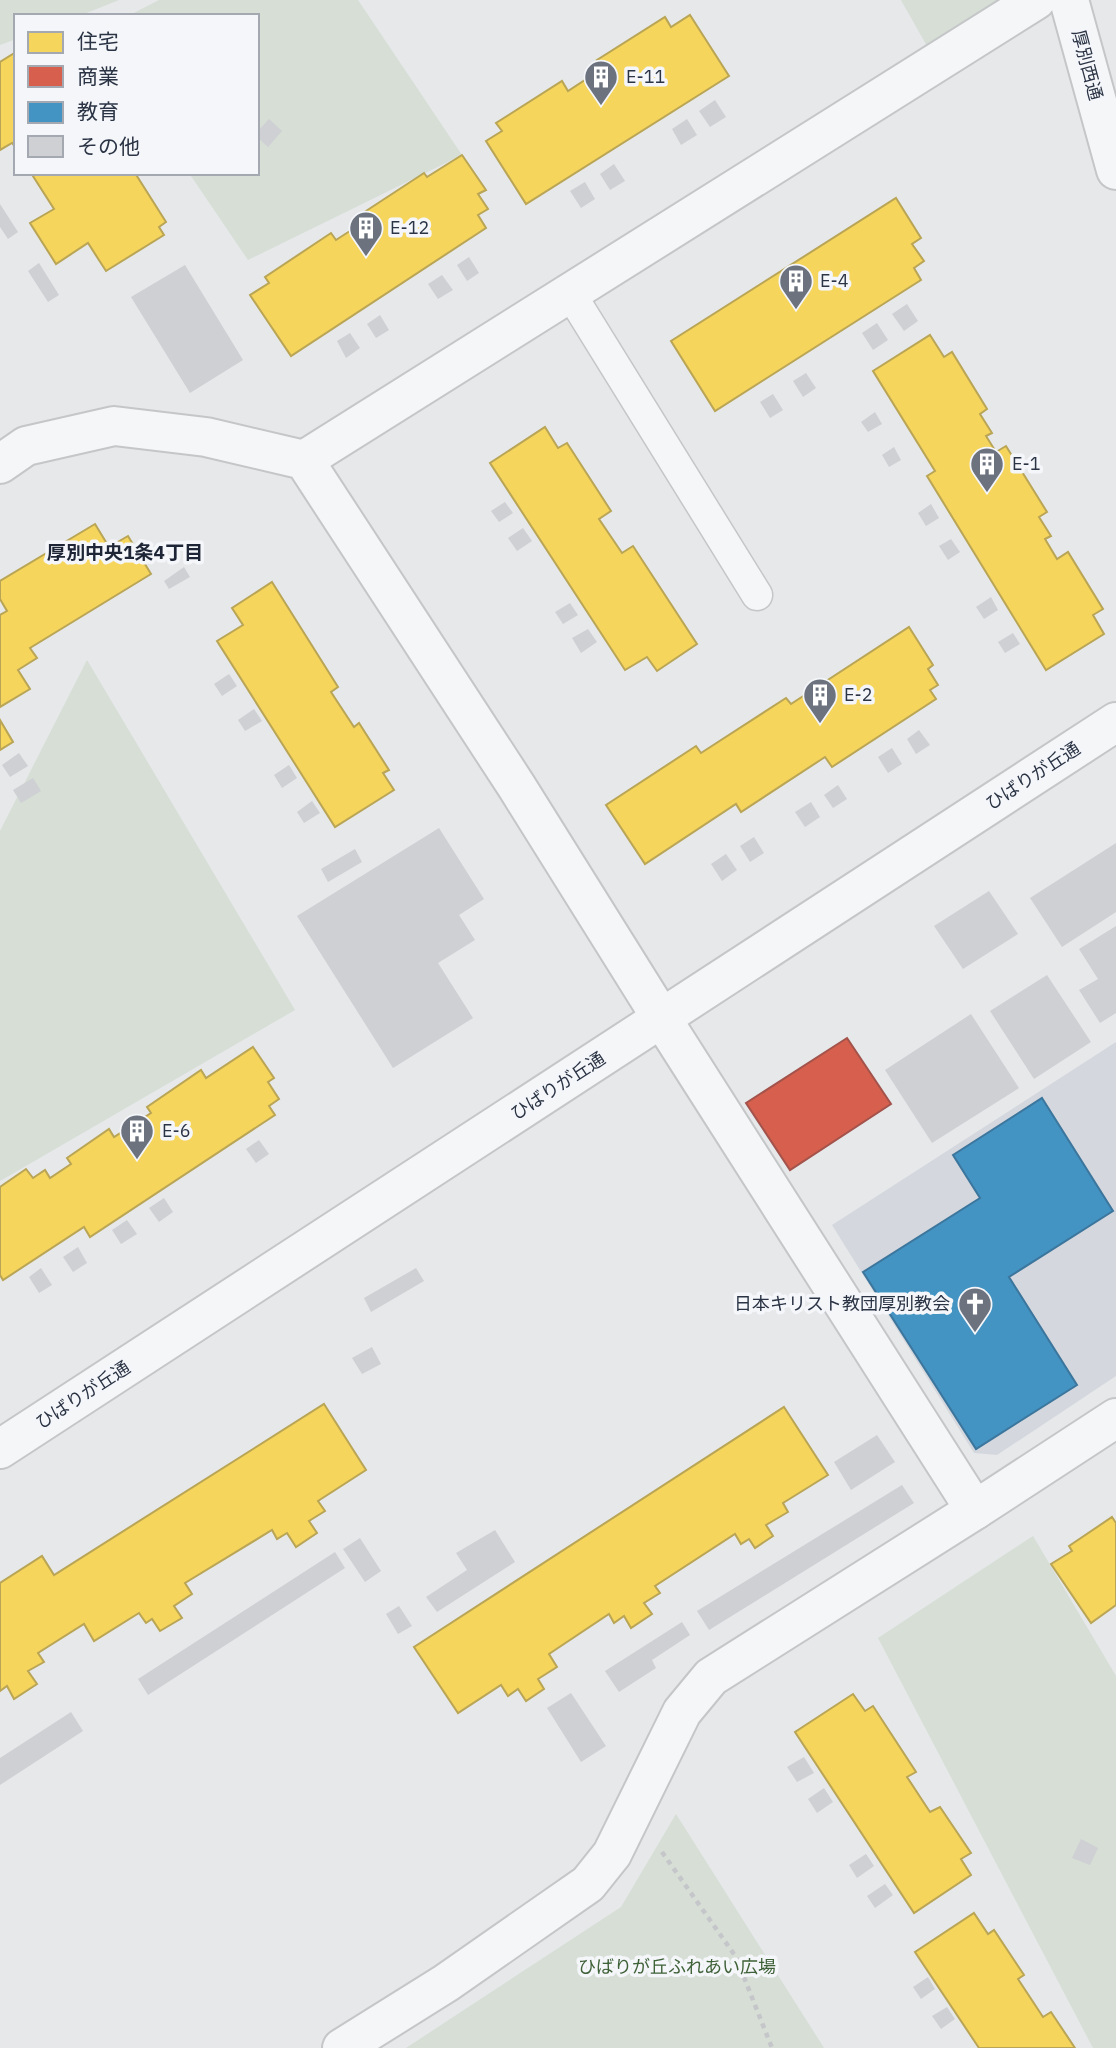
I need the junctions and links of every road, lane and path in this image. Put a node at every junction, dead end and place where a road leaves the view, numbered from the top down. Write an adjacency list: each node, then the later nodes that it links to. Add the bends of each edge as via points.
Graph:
1 (1036, 0): 4 (street)
2 (1069, 0): 3 (street, 厚別西通)
3 (1116, 170)
4 (570, 293): 5 (street); 7 (lane)
5 (304, 460): 6 (street, via 206,437 114,426 26,446); 9 (street)
6 (0, 464)
7 (757, 595)
8 (1116, 722): 9 (street, ひばりが丘通)
9 (662, 1019): 11 (street, ひばりが丘通); 12 (street)
10 (1116, 1418): 12 (street)
11 (0, 1449)
12 (975, 1510): 13 (street, via 711,1676 682,1712)
13 (633, 1811): 14 (street, via 612,1854 588,1884 446,1983); 15 (path, via 736,1957)
14 (342, 2048)
15 (772, 2048)

